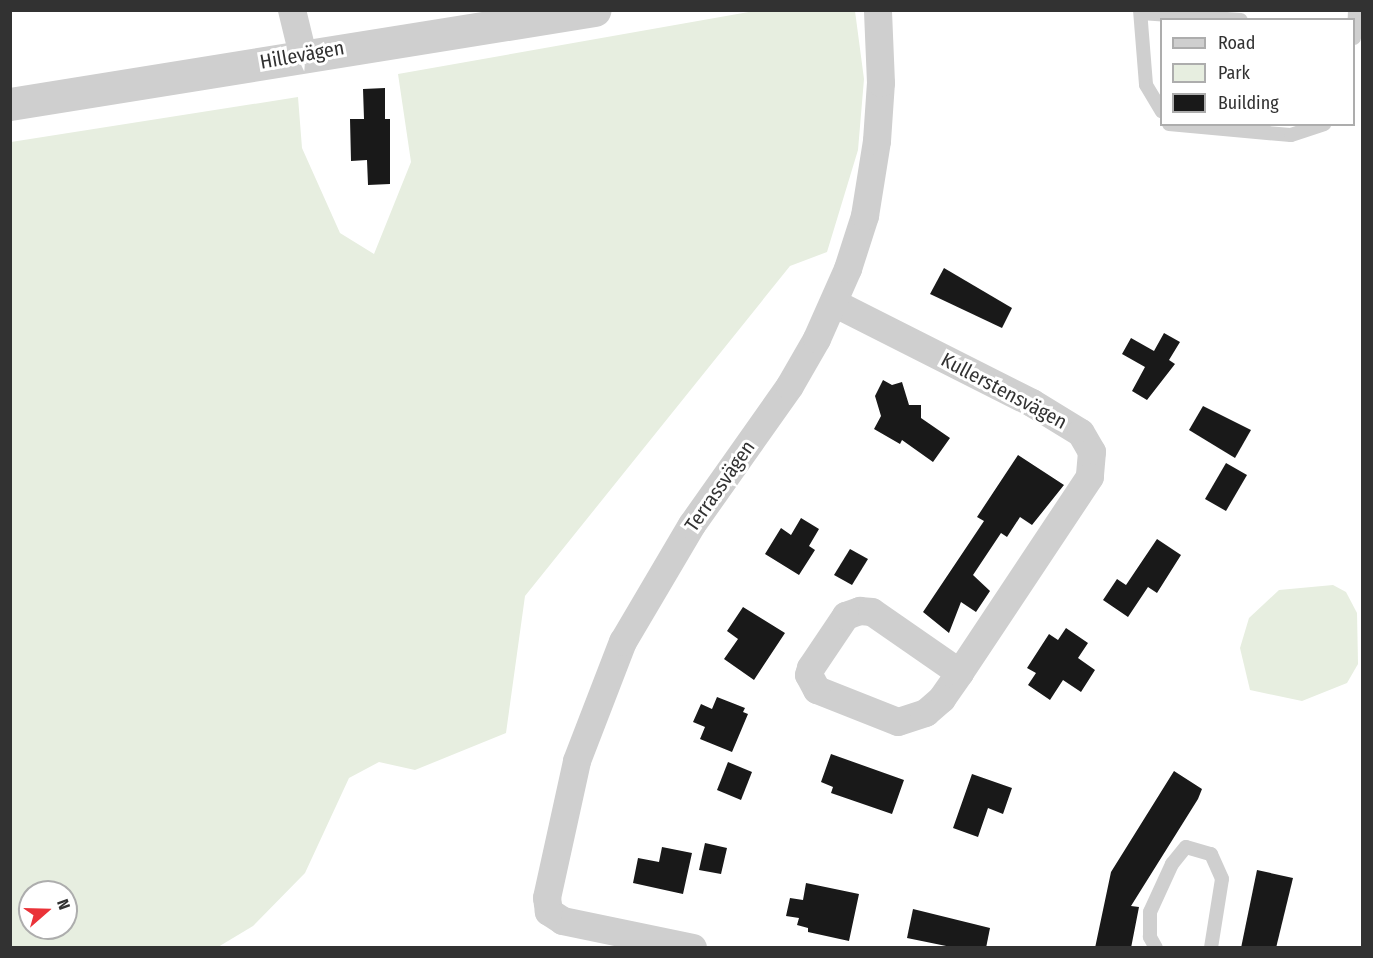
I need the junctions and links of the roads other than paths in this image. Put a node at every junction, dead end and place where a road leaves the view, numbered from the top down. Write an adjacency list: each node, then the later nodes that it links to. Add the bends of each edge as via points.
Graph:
1 (292, 10): 6 (street)
2 (594, 10): 6 (street, Hillevägen)
3 (878, 10): 11 (street, Terrassvägen, via 881,82 873,172 859,237)
4 (1140, 12): 5 (lane); 8 (lane, via 1146,85)
5 (1216, 18)
6 (303, 55): 7 (street, Hillevägen)
7 (10, 104)
8 (1160, 110)
9 (1191, 126): 10 (lane, via 1291,135)
10 (1318, 126)
11 (834, 303): 12 (street, Kullerstensvägen, via 1032,403 1081,433 1092,452 1090,477); 13 (street, Terrassvägen, via 790,386 652,586 623,642 577,761 547,898 549,912 555,918)
12 (960, 673): 12 (street, Kullerstensvägen, via 942,699 926,713 898,722 817,690 809,675 846,616 860,611 872,612)
13 (693, 948)
14 (1156, 948): 15 (lane, via 1150,937 1150,912 1172,864 1186,847 1211,854 1222,879)
15 (1211, 948)

